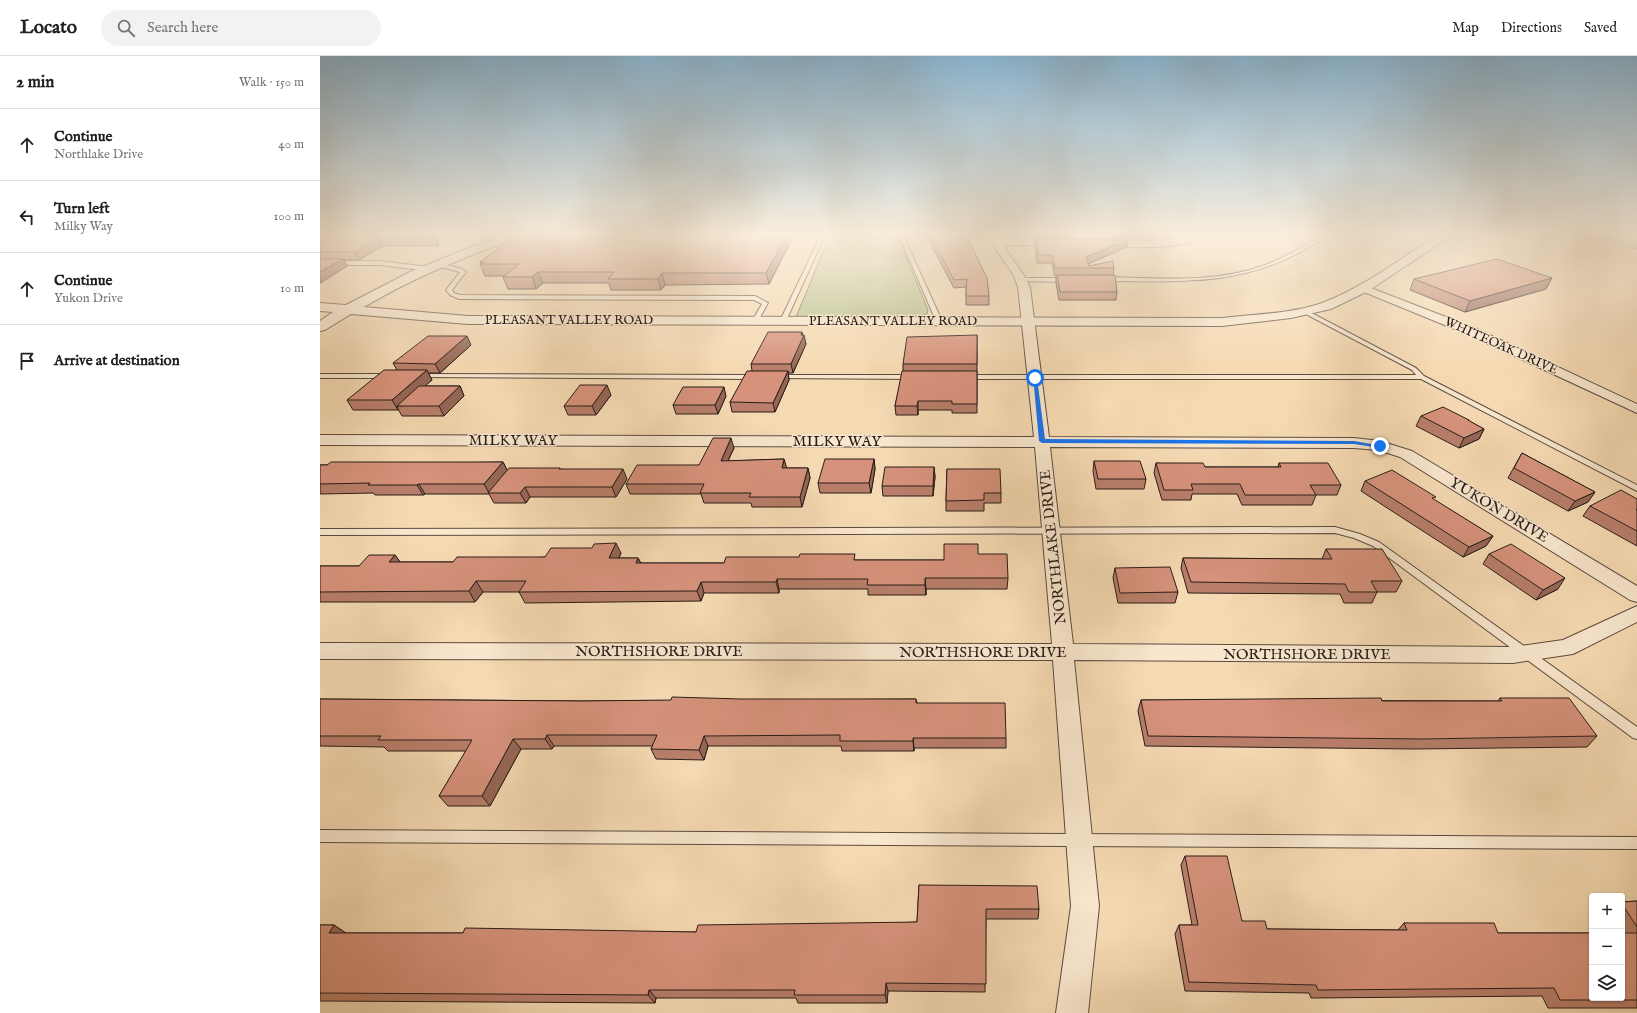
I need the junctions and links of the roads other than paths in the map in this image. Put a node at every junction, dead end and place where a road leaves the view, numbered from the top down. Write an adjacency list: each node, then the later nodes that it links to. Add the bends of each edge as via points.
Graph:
1 (406, 280): 10 (street)
2 (457, 280): 12 (lane, via 449,290 459,296 755,298 765,303)
3 (802, 280): 13 (lane)
4 (921, 280): 14 (lane)
5 (1021, 280): 6 (lane); 15 (street, NORTHLAKE DRIVE)
6 (1076, 280)
7 (1376, 280): 8 (street, PLEASANT VALLEY ROAD)
8 (1363, 288): 11 (street, PLEASANT VALLEY ROAD, via 1326,306); 26 (street, WHITEOAK DRIVE, via 1473,332)
9 (320, 307): 10 (street, PLEASANT VALLEY ROAD)
10 (346, 310): 12 (street, PLEASANT VALLEY ROAD, via 468,320); 16 (street)
11 (1304, 312): 15 (street, PLEASANT VALLEY ROAD, via 1222,322); 24 (lane, via 1414,369)
12 (755, 321): 13 (street, PLEASANT VALLEY ROAD)
13 (783, 321): 14 (street, PLEASANT VALLEY ROAD)
14 (939, 321): 15 (street, PLEASANT VALLEY ROAD)
15 (1029, 321): 25 (street, NORTHLAKE DRIVE)
16 (320, 327)
17 (320, 376): 18 (lane)
18 (399, 376)
19 (407, 376): 20 (lane)
20 (765, 377)
21 (773, 377): 22 (lane)
22 (924, 377)
23 (956, 377): 25 (lane)
24 (1422, 377): 25 (lane); 30 (lane)
25 (1035, 378): 28 (street, NORTHLAKE DRIVE)
26 (1637, 408)
27 (320, 440): 28 (street, MILKY WAY)
28 (1042, 441): 29 (street, MILKY WAY); 32 (street, NORTHLAKE DRIVE)
29 (1354, 443): 33 (street, YUKON DRIVE, via 1380,446 1406,454)
30 (1637, 488)
31 (320, 532): 32 (lane)
32 (1051, 532): 36 (street, NORTHLAKE DRIVE); 37 (lane, via 1335,530 1376,544)
33 (1637, 594)
34 (1637, 613): 37 (street, NORTHSHORE DRIVE, via 1566,648)
35 (320, 651): 36 (street, NORTHSHORE DRIVE)
36 (1063, 652): 37 (street, NORTHSHORE DRIVE, via 1514,655); 40 (street, NORTHLAKE DRIVE)
37 (1528, 653): 38 (lane)
38 (1637, 734)
39 (320, 836): 40 (lane)
40 (1079, 839): 41 (lane); 42 (street, NORTHLAKE DRIVE, via 1085,906)
41 (1637, 843)
42 (1072, 1013)

